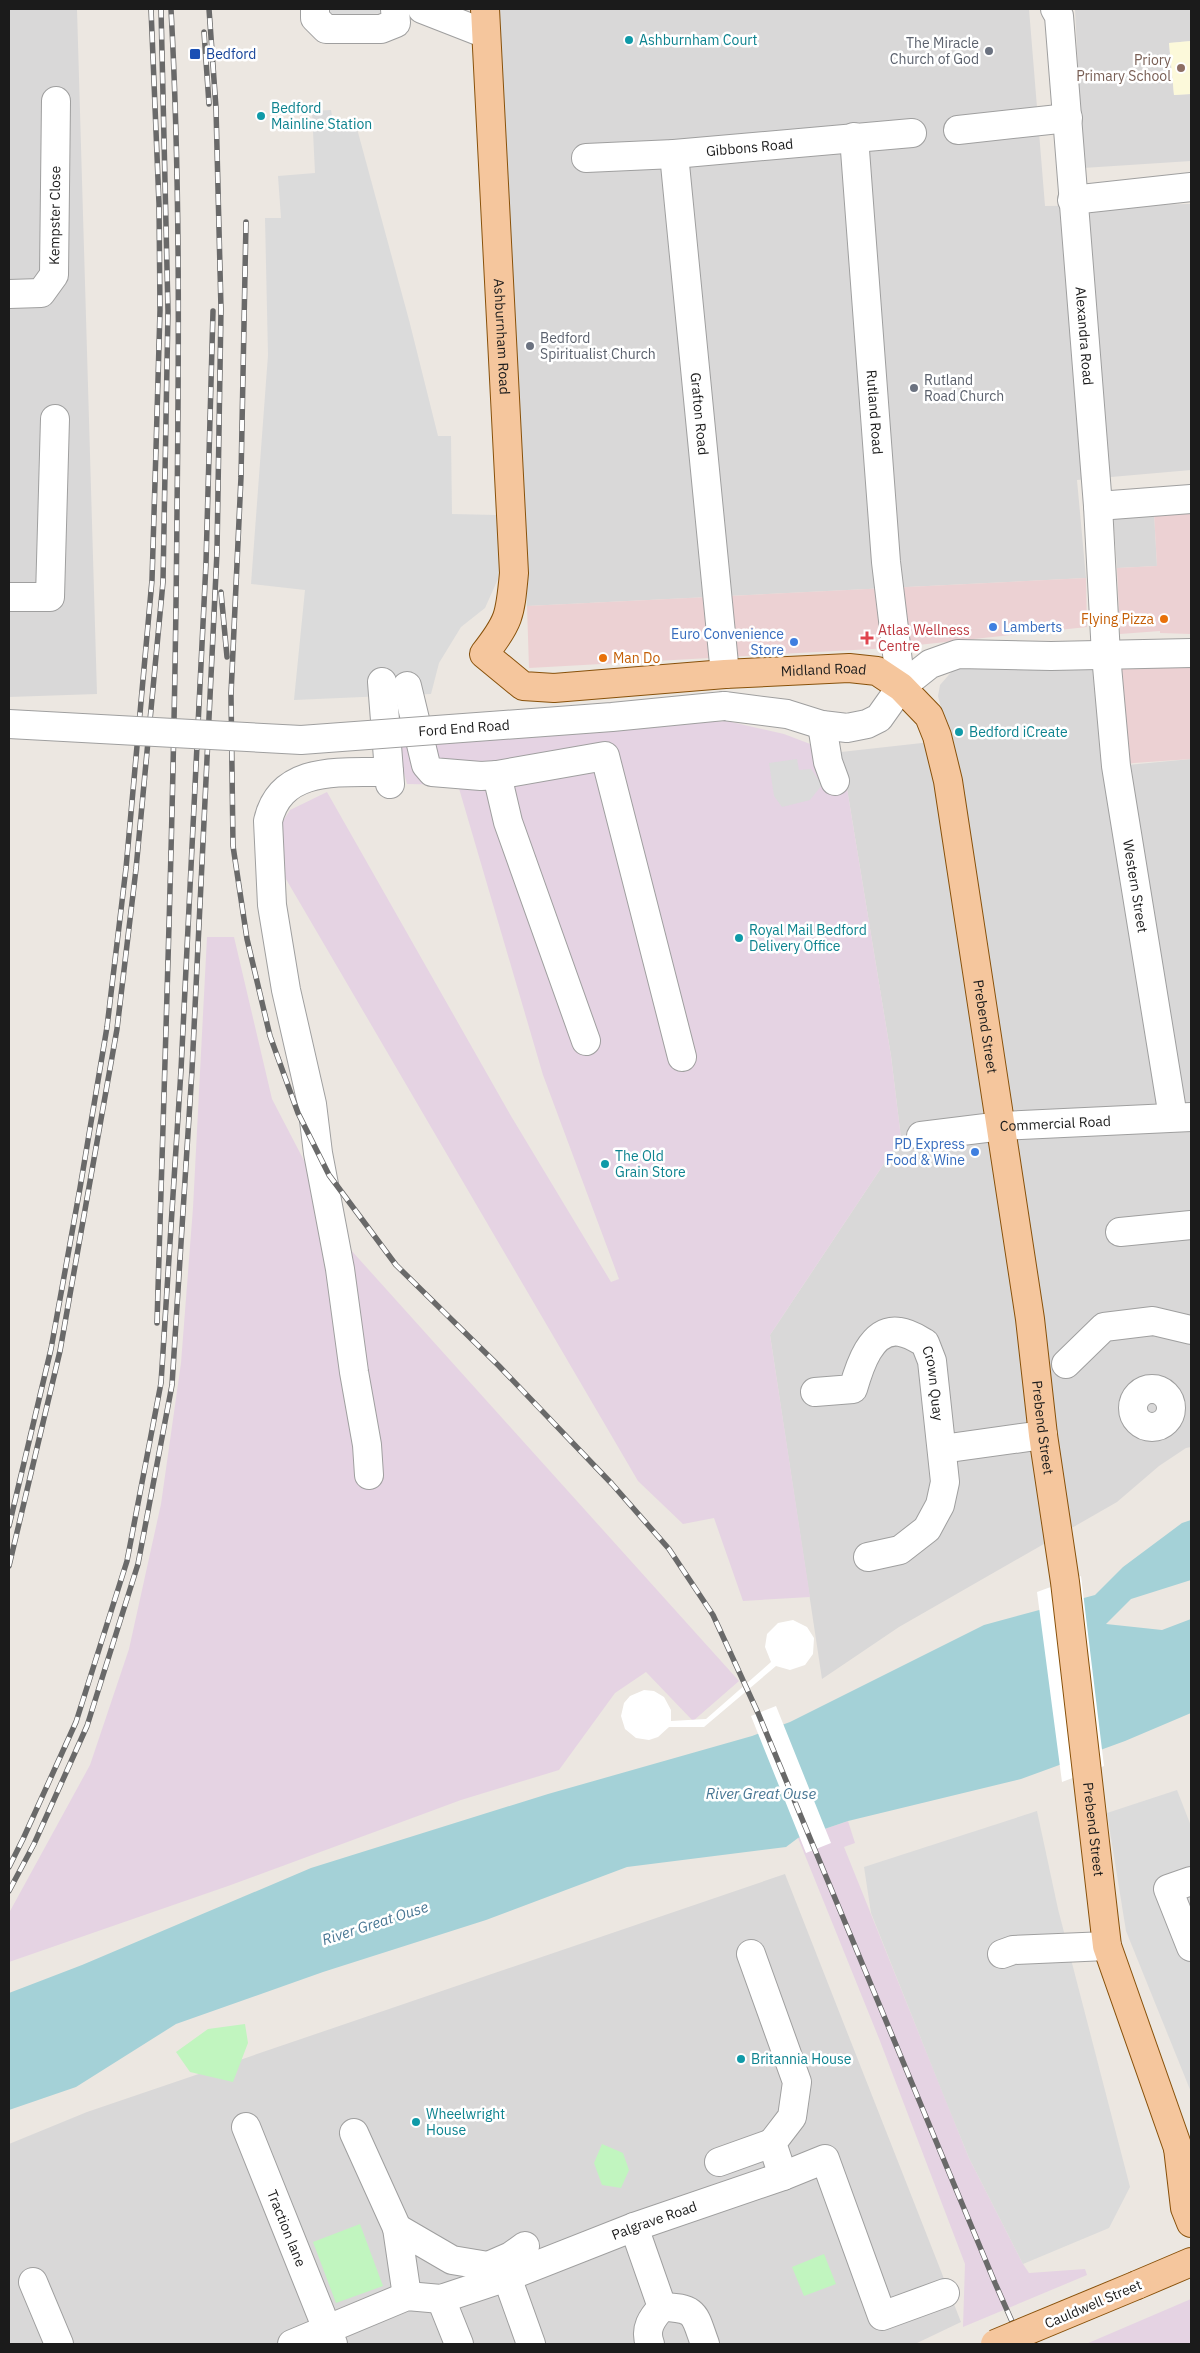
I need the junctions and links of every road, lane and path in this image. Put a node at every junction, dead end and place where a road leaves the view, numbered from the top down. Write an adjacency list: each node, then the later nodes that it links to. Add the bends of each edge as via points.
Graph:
1 (315, 9): 2 (street, via 315,18 326,30 381,29 396,23)
2 (395, 9)
3 (422, 9): 5 (street)
4 (1057, 13): 7 (street, Alexandra Road)
5 (477, 19): 21 (main road, Ashburnham Road, via 514,573 511,608 505,627)
6 (56, 101): 15 (street, Kempster Close, via 54,276 41,293)
7 (1068, 118): 8 (street); 14 (street, Alexandra Road)
8 (958, 130)
9 (912, 132): 10 (street, Gibbons Road)
10 (854, 137): 11 (street, Gibbons Road); 24 (street, Rutland Road, via 886,562)
11 (674, 154): 12 (street, Gibbons Road); 23 (street, Grafton Road)
12 (586, 158)
13 (1191, 187): 14 (street)
14 (1072, 200): 18 (street, Alexandra Road)
15 (9, 294)
16 (55, 419): 19 (street, via 50,597)
17 (1191, 499): 18 (street)
18 (1098, 506): 22 (street, Alexandra Road)
19 (9, 597)
20 (1191, 653): 22 (street)
21 (484, 654): 23 (main road, Midland Road, via 523,686 554,688)
22 (1106, 655): 24 (street, via 958,654 930,664); 33 (street, Western Street, via 1116,766)
23 (725, 674): 24 (main road, Midland Road, via 849,668 877,671)
24 (902, 687): 26 (street, Ford End Road, via 879,718 867,724 847,728); 34 (main road, Prebend Street, via 929,716 948,781)
25 (9, 724): 26 (street, Ford End Road, bridge, via 301,740 724,706 787,714)
26 (822, 725): 30 (street, via 828,762)
27 (322, 731): 28 (street)
28 (327, 774): 29 (street, via 389,778 395,684 426,765 432,772); 43 (street, via 296,782 277,797 270,808 267,840 286,990 312,1104 367,1445)
29 (497, 775): 31 (street, via 508,822); 32 (street, via 604,756)
30 (835, 781)
31 (586, 1041)
32 (682, 1057)
33 (1182, 1117): 34 (street, Commercial Road)
34 (1002, 1126): 35 (street, Commercial Road); 41 (main road, Prebend Street)
35 (920, 1136)
36 (1191, 1225): 37 (street)
37 (1120, 1232)
38 (1191, 1330): 39 (street, via 1153,1321 1104,1327)
39 (1066, 1364)
40 (815, 1392): 42 (street, Crown Quay, via 853,1389 862,1361 880,1336 899,1331 913,1336 925,1343 932,1361)
41 (1043, 1435): 42 (street); 46 (main road, Prebend Street, via 1065,1582)
42 (942, 1449): 44 (street, Crown Quay, via 945,1482 940,1505 927,1529 900,1550)
43 (369, 1476)
44 (868, 1556)
45 (1191, 1881): 47 (street, via 1168,1889)
46 (1107, 1946): 49 (street, via 1013,1950); 53 (main road, Prebend Street)
47 (1191, 1947)
48 (751, 1954): 52 (street, via 797,2082 792,2117)
49 (1002, 1954)
50 (246, 2127): 67 (street, Traction lane)
51 (354, 2133): 58 (street)
52 (772, 2143): 54 (street); 55 (street)
53 (1184, 2158): 56 (main road, Prebend Street, via 1185,2208)
54 (719, 2162)
55 (783, 2176): 57 (street, Palgrave Road); 63 (street, Palgrave Road, via 825,2159 882,2316)
56 (1191, 2222)
57 (634, 2227): 61 (street, Palgrave Road); 66 (street)
58 (397, 2228): 59 (street, via 452,2260 488,2266); 64 (street)
59 (525, 2246)
60 (1191, 2262): 74 (main road, Cauldwell Street, bridge)
61 (507, 2277): 65 (street, Palgrave Road); 71 (street)
62 (32, 2282): 68 (street)
63 (945, 2293)
64 (407, 2296): 65 (street, Palgrave Road); 67 (street, Palgrave Road)
65 (441, 2299): 70 (street)
66 (662, 2307): 72 (street, via 651,2318 647,2336); 73 (street, via 683,2308 695,2316)
67 (329, 2337): 69 (street, Palgrave Road)
68 (59, 2344)
69 (292, 2344)
70 (459, 2344)
71 (531, 2344)
72 (650, 2344)
73 (705, 2344)
74 (995, 2344)

